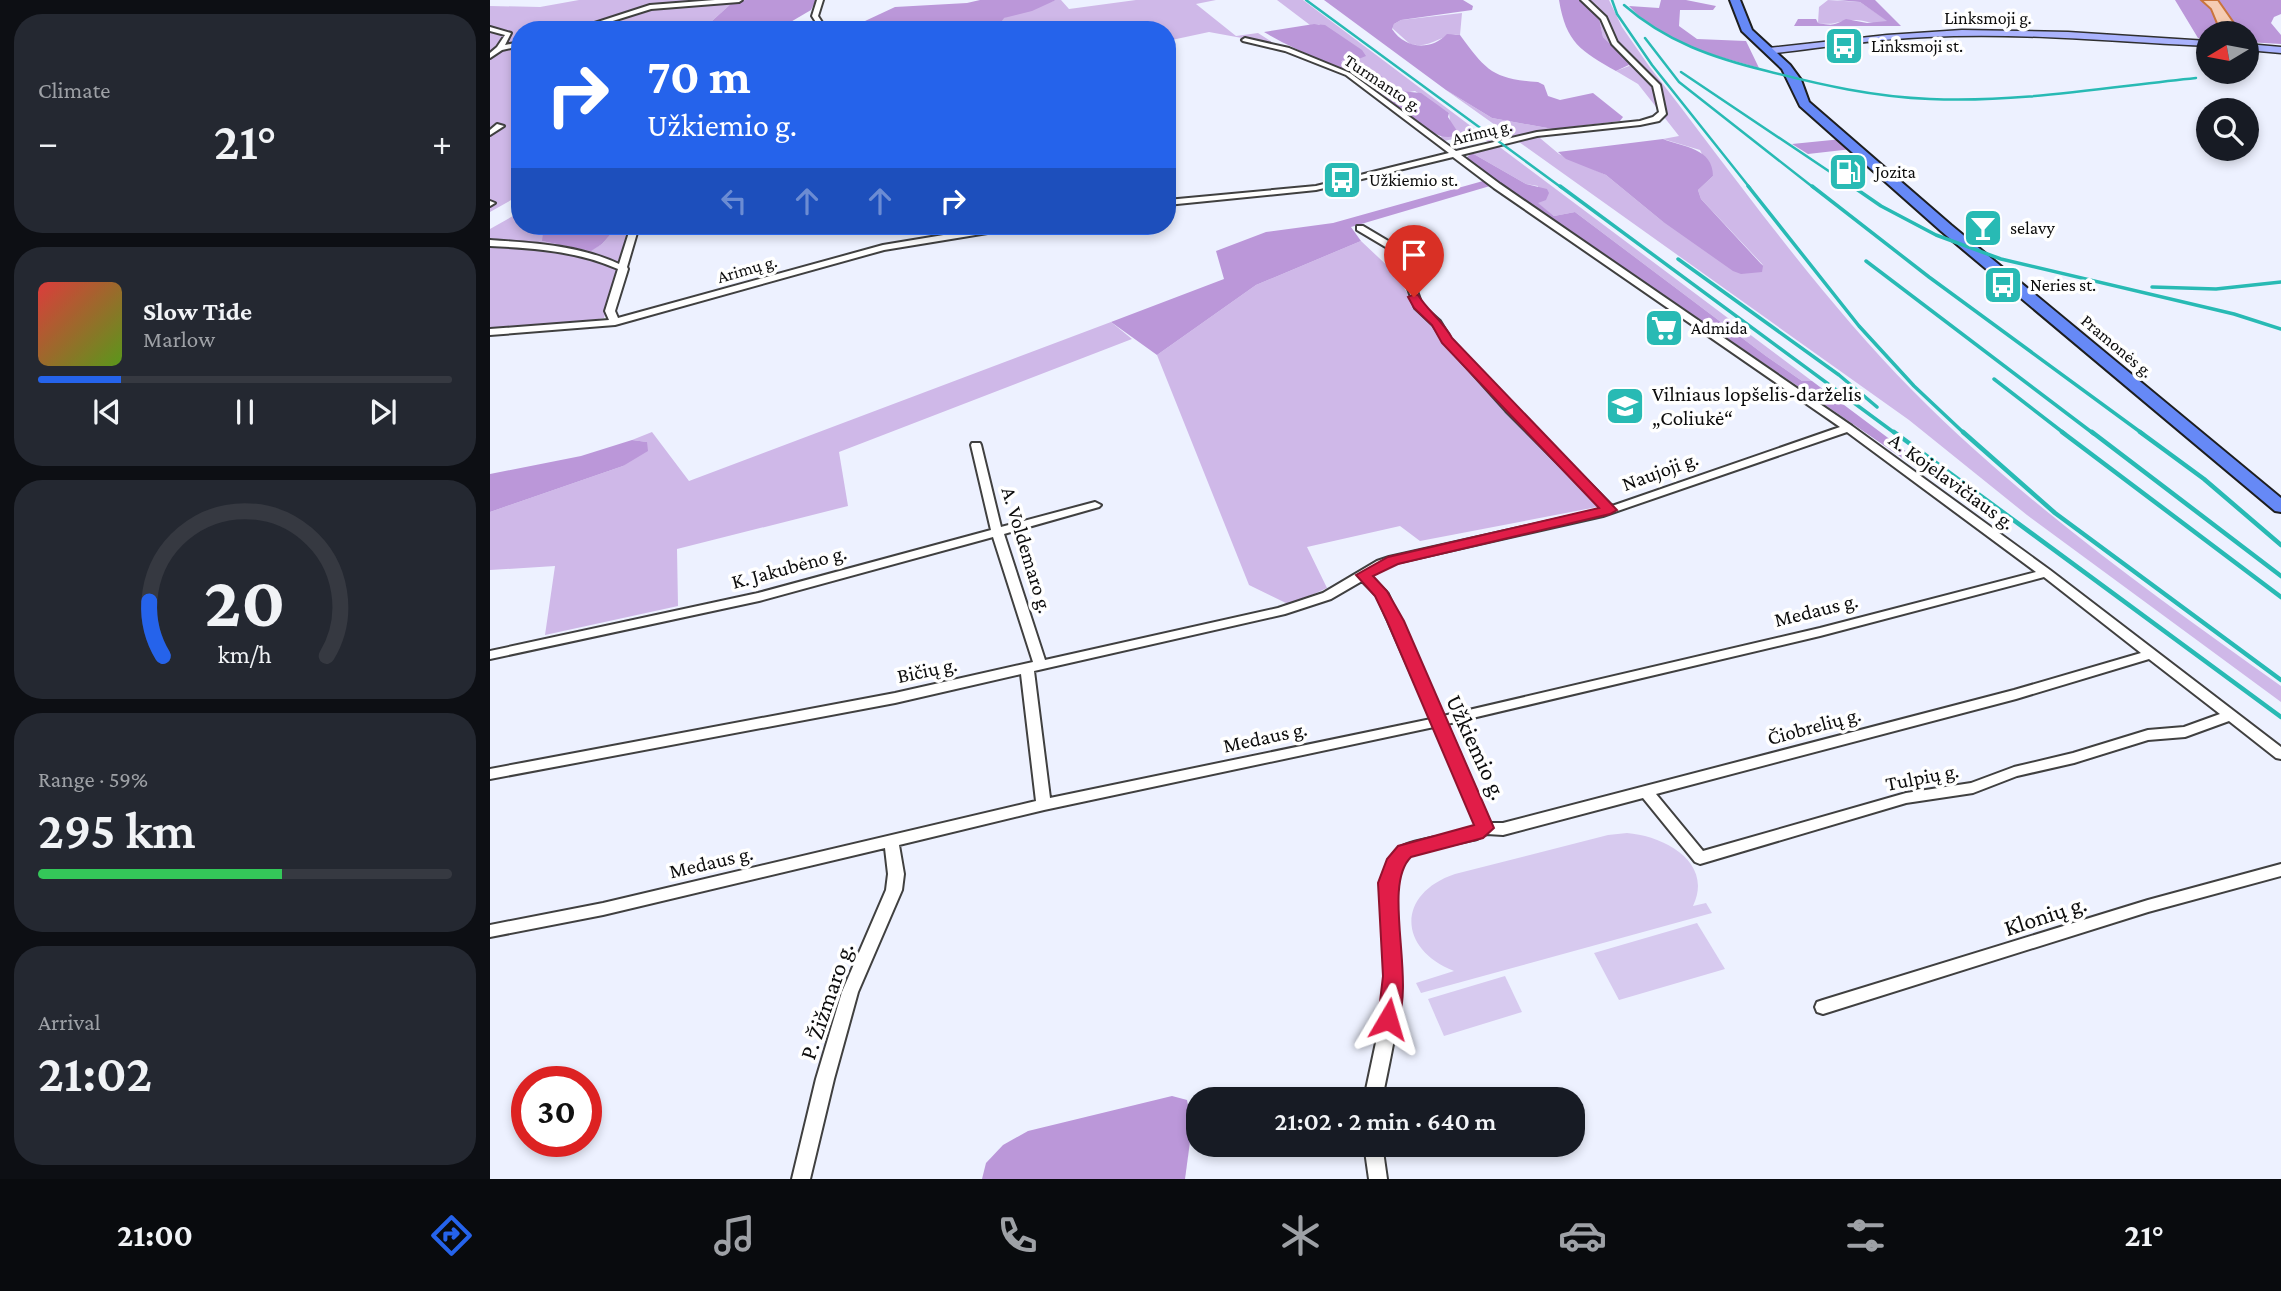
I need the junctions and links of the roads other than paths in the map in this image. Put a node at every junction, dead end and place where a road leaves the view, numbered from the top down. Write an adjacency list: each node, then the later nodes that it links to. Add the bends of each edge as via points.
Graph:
1 (642, 0): 6 (street)
2 (739, 0): 6 (street)
3 (820, 0): 8 (street, via 815,16)
4 (1584, 0): 21 (street, Arimų g., via 1604,18 1614,43 1656,85 1661,116 1640,123 1537,134)
5 (1735, 0): 17 (main road, Pramonės g., via 1747,31)
6 (643, 9): 7 (street)
7 (605, 21)
8 (818, 21)
9 (490, 29): 14 (street, via 509,34)
10 (1245, 40): 21 (street, Turmanto g., via 1287,50 1348,74)
11 (2196, 43): 17 (main road, Linksmoji g., via 1951,33)
12 (511, 46): 14 (street)
13 (2259, 48): 16 (main road)
14 (499, 49): 15 (street); 18 (street)
15 (490, 50)
16 (2281, 50)
17 (1768, 51): 33 (main road, Pramonės g., via 1793,76 1804,104 1945,228)
18 (490, 56)
19 (500, 126): 20 (street)
20 (490, 133)
21 (1455, 155): 22 (street, Arimų g., via 1316,188); 30 (street, A. Kojelavičiaus g.)
22 (1176, 202)
23 (1360, 228): 34 (street, via 1392,247 1402,261 1418,306 1510,409)
24 (633, 235): 27 (street)
25 (959, 235): 28 (street, Arimų g., via 883,248)
26 (490, 243): 27 (street, via 568,248)
27 (624, 269): 28 (street, via 610,311)
28 (615, 322): 29 (street, Arimų g.)
29 (490, 332)
30 (1848, 428): 34 (street, Naujoji g.); 36 (street, A. Kojelavičiaus g.)
31 (976, 445): 35 (street, A. Voldemaro g.)
32 (1095, 505): 35 (street, K. Jakubėno g.)
33 (2281, 507)
34 (1610, 510): 37 (street, Naujoji g., via 1393,560)
35 (998, 531): 39 (street, K. Jakubėno g., via 759,597); 40 (street, A. Voldemaro g.)
36 (2046, 573): 38 (street, A. Kojelavičiaus g.); 42 (street, Medaus g., via 1820,632)
37 (1363, 575): 40 (street, Bičių g., via 1302,605); 42 (street, Užkiemio g., via 1382,594)
38 (2151, 654): 41 (street, A. Kojelavičiaus g.); 45 (street, Čiobrelių g.)
39 (490, 655)
40 (1034, 668): 44 (street, Bičių g., via 807,716); 46 (street, A. Voldemaro g.)
41 (2231, 715): 43 (street, A. Kojelavičiaus g.); 45 (street, Tulpių g., via 2192,730 2148,735 2014,772 1973,788 1906,798 1700,858)
42 (1437, 722): 46 (street, Medaus g.); 47 (street, Užkiemio g.)
43 (2281, 754)
44 (490, 774)
45 (1647, 793): 47 (street, Čiobrelių g., via 1503,829)
46 (1044, 805): 48 (street, Medaus g.)
47 (1485, 828): 52 (street, Užkiemio g., via 1405,851 1392,870 1388,883 1394,976)
48 (891, 841): 50 (street, Medaus g.); 54 (street, P. Žižmaro g., via 894,890 850,992)
49 (2281, 870): 51 (street, Klonių g., via 2148,906)
50 (490, 931)
51 (1824, 1007)
52 (1375, 1087)
53 (1375, 1157): 55 (street)
54 (801, 1179)
55 (1378, 1179)

